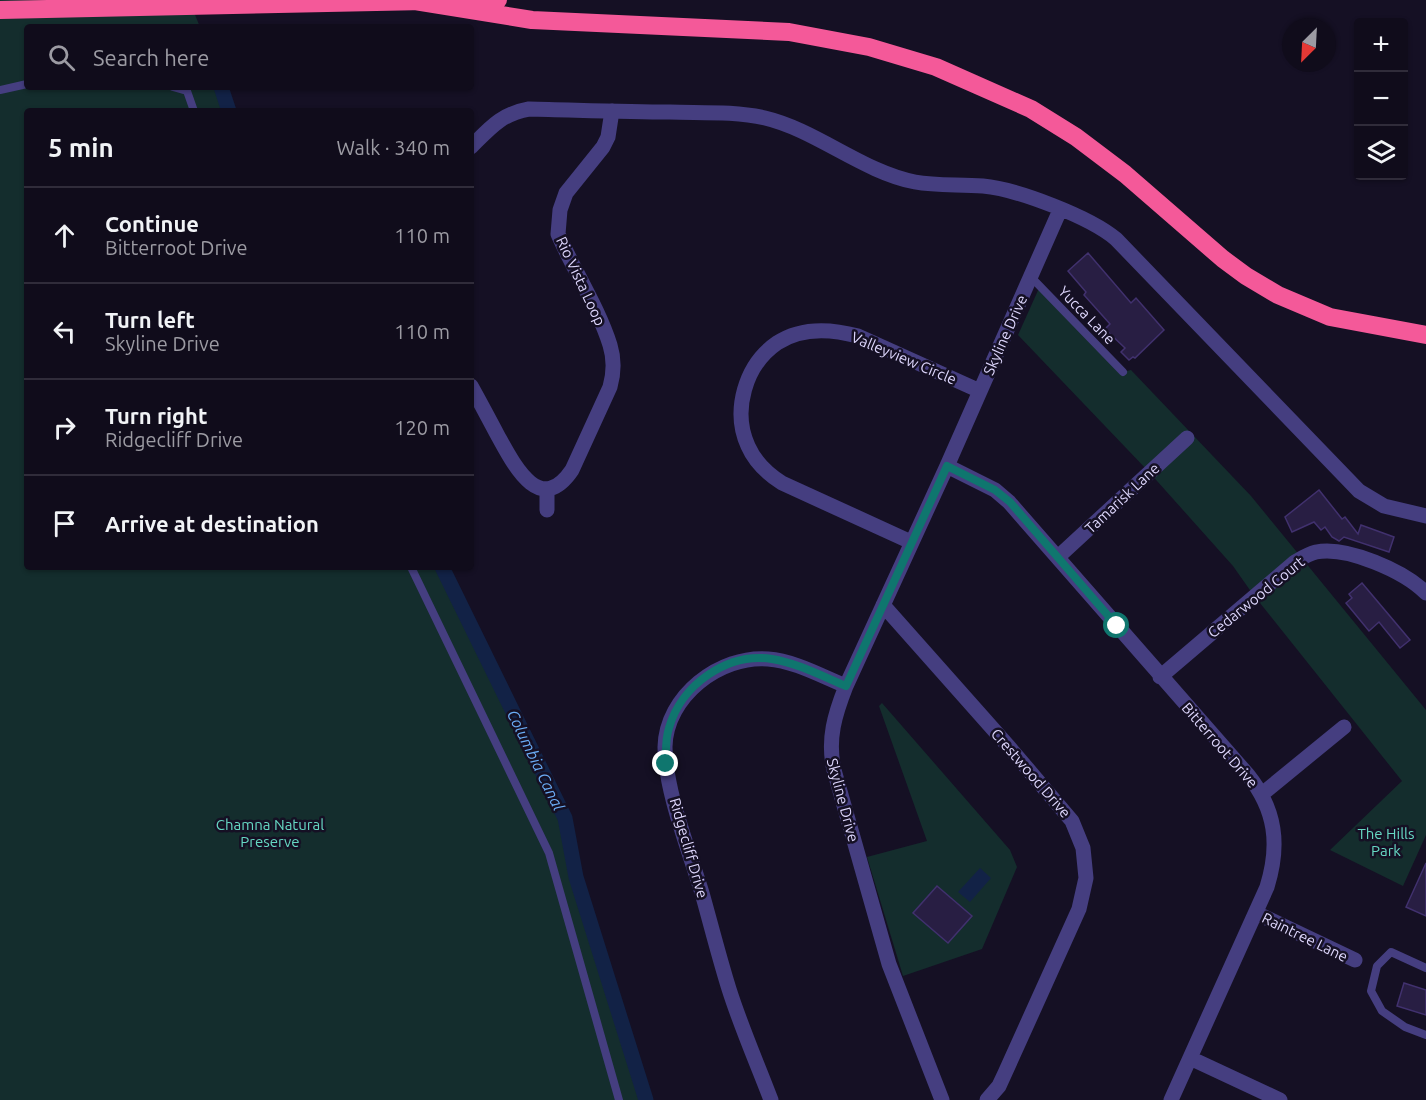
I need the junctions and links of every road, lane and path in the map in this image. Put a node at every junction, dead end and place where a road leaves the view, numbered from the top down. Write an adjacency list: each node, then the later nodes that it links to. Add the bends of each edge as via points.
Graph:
1 (498, 0): 2 (highway)
2 (415, 1): 3 (highway); 12 (highway, via 532,20 789,32 869,47 936,67 1016,102 1068,132 1125,174 1223,259 1278,295 1330,317)
3 (0, 10)
4 (24, 85): 5 (lane)
5 (0, 90)
6 (184, 90): 7 (lane)
7 (193, 108)
8 (612, 111): 9 (street, via 513,112); 10 (street, via 729,113 765,118 902,179 1003,189); 18 (street, Rio Vista Loop, via 603,147 566,194 558,234 611,346 613,377 572,470 558,486)
9 (474, 144)
10 (1060, 210): 11 (street, Skyline Drive); 20 (street, via 1094,224 1116,239 1359,491 1390,509)
11 (1031, 277): 13 (lane, Yucca Lane); 15 (street, Skyline Drive)
12 (1426, 335)
13 (1123, 372)
14 (474, 391): 18 (street, via 517,468 534,486)
15 (980, 391): 17 (street, Skyline Drive); 21 (street, Valleyview Circle, via 840,331 810,332 778,343 750,374 740,411 743,430 748,446 769,474)
16 (1186, 438): 22 (street, Tamarisk Lane)
17 (947, 466): 21 (street, Skyline Drive); 22 (street, Bitterroot Drive, via 1010,502)
18 (547, 489): 19 (street)
19 (547, 510)
20 (1426, 516)
21 (911, 542): 25 (street, Skyline Drive)
22 (1058, 557): 26 (street, Bitterroot Drive)
23 (412, 570): 35 (lane, via 549,853)
24 (1426, 593): 26 (street, Cedarwood Court, via 1394,570 1348,554 1313,552 1295,562)
25 (883, 606): 27 (street, Skyline Drive); 38 (street, Crestwood Drive, via 1072,821 1083,848 1086,878 1079,909 999,1086)
26 (1160, 677): 29 (street, Bitterroot Drive)
27 (846, 686): 36 (street, Ridgecliff Drive, via 772,659 738,661 696,683 669,727 665,744 669,781 728,988); 37 (street, Skyline Drive, via 836,711 830,753 889,964)
28 (1344, 727): 29 (street)
29 (1262, 794): 30 (street, Bitterroot Drive, via 1275,836 1274,857)
30 (1256, 913): 31 (street, Raintree Lane); 34 (street, Bitterroot Drive)
31 (1355, 960)
32 (1426, 968): 33 (lane, via 1391,952 1377,966 1371,991 1382,1011)
33 (1426, 1035)
34 (1190, 1058): 39 (street, Bitterroot Drive); 40 (street)
35 (619, 1100)
36 (771, 1100)
37 (942, 1100)
38 (987, 1100)
39 (1171, 1100)
40 (1280, 1100)

